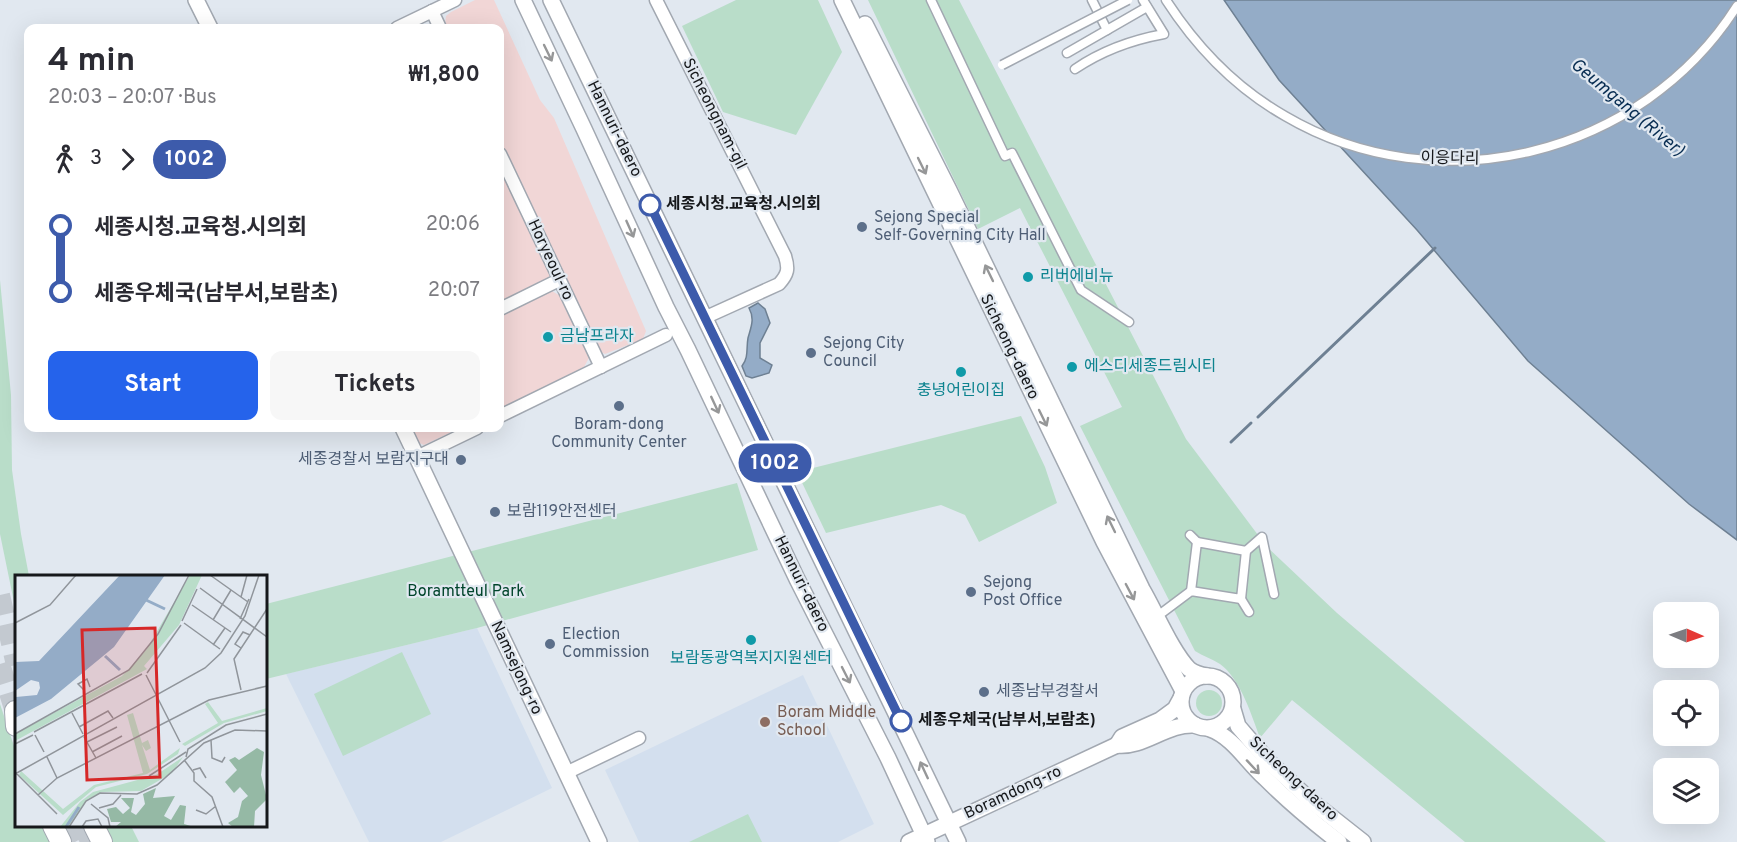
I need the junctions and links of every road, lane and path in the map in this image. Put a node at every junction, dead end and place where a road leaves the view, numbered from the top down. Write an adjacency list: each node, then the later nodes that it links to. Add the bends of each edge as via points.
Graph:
1 (196, 0): 15 (street)
2 (455, 0): 14 (street)
3 (551, 0): 28 (street, Hannuri-daero)
4 (656, 0): 28 (street, Sicheongnam-gil, via 788,267 779,284)
5 (842, 0): 46 (street, Sicheong-daero, one-way to 46)
6 (854, 0): 45 (street, Sicheong-daero, one-way to 6, via 1189,669 1142,589)
7 (931, 0): 29 (street, via 1005,156 1012,153 1081,290)
8 (1092, 0): 18 (street)
9 (1128, 0): 22 (street, bridge)
10 (1166, 0): 13 (street, 이응다리, via 1218,66 1286,117 1364,150 1448,162 1532,152 1580,137 1611,122 1680,74 1710,43)
11 (523, 3): 27 (street, Hannuri-daero, one-way to 27)
12 (1145, 4): 18 (street); 21 (street, via 1164,34 1118,45)
13 (1737, 6)
14 (432, 11): 16 (street); 17 (street)
15 (208, 24)
16 (405, 24)
17 (438, 24)
18 (1107, 30): 19 (street)
19 (1084, 43): 20 (street); 21 (street)
20 (1067, 52)
21 (1092, 58): 23 (street)
22 (1002, 65)
23 (1075, 69)
24 (504, 162): 25 (street, Horyeoul-ro)
25 (560, 280): 26 (street); 32 (street, Horyeoul-ro)
26 (504, 307)
27 (666, 308): 30 (street, via 670,322); 31 (street, Hannuri-daero)
28 (704, 318): 52 (street, Hannuri-daero, one-way to 28)
29 (1130, 322)
30 (666, 335): 31 (street); 32 (street)
31 (688, 350): 55 (street, Hannuri-daero, one-way to 55)
32 (601, 367): 33 (street)
33 (504, 414)
34 (405, 432): 36 (street, Namsejong-ro)
35 (469, 432): 36 (street)
36 (417, 457): 51 (street, Namsejong-ro)
37 (1190, 535): 38 (street)
38 (1197, 542): 39 (street); 40 (street)
39 (1246, 551): 41 (street, via 1262,537); 42 (street)
40 (1191, 591): 42 (street); 43 (street)
41 (1274, 594)
42 (1241, 600): 44 (street)
43 (1163, 612)
44 (1249, 612)
45 (1207, 676): 46 (street, via 1193,680); 47 (street, via 1228,686)
46 (1182, 695): 48 (street, via 1184,714); 50 (street, via 1175,709 1122,737)
47 (1233, 709): 48 (street, via 1224,722); 62 (street, Sicheong-daero, via 1238,726 1268,761)
48 (1202, 727): 50 (street, via 1183,724 1128,746); 61 (street, Sicheong-daero, one-way to 61, via 1226,737 1263,776)
49 (639, 738): 51 (street)
50 (1118, 745): 52 (street, Boramdong-ro)
51 (566, 773): 58 (street, Namsejong-ro)
52 (949, 823): 55 (street, Boramdong-ro); 60 (street, Hannuri-daero)
53 (54, 827): 56 (highway)
54 (95, 827): 57 (highway)
55 (925, 838): 59 (street, Boramdong-ro)
56 (61, 842)
57 (102, 842)
58 (599, 842)
59 (909, 842)
60 (958, 842)
61 (1339, 842)
62 (1363, 842)

